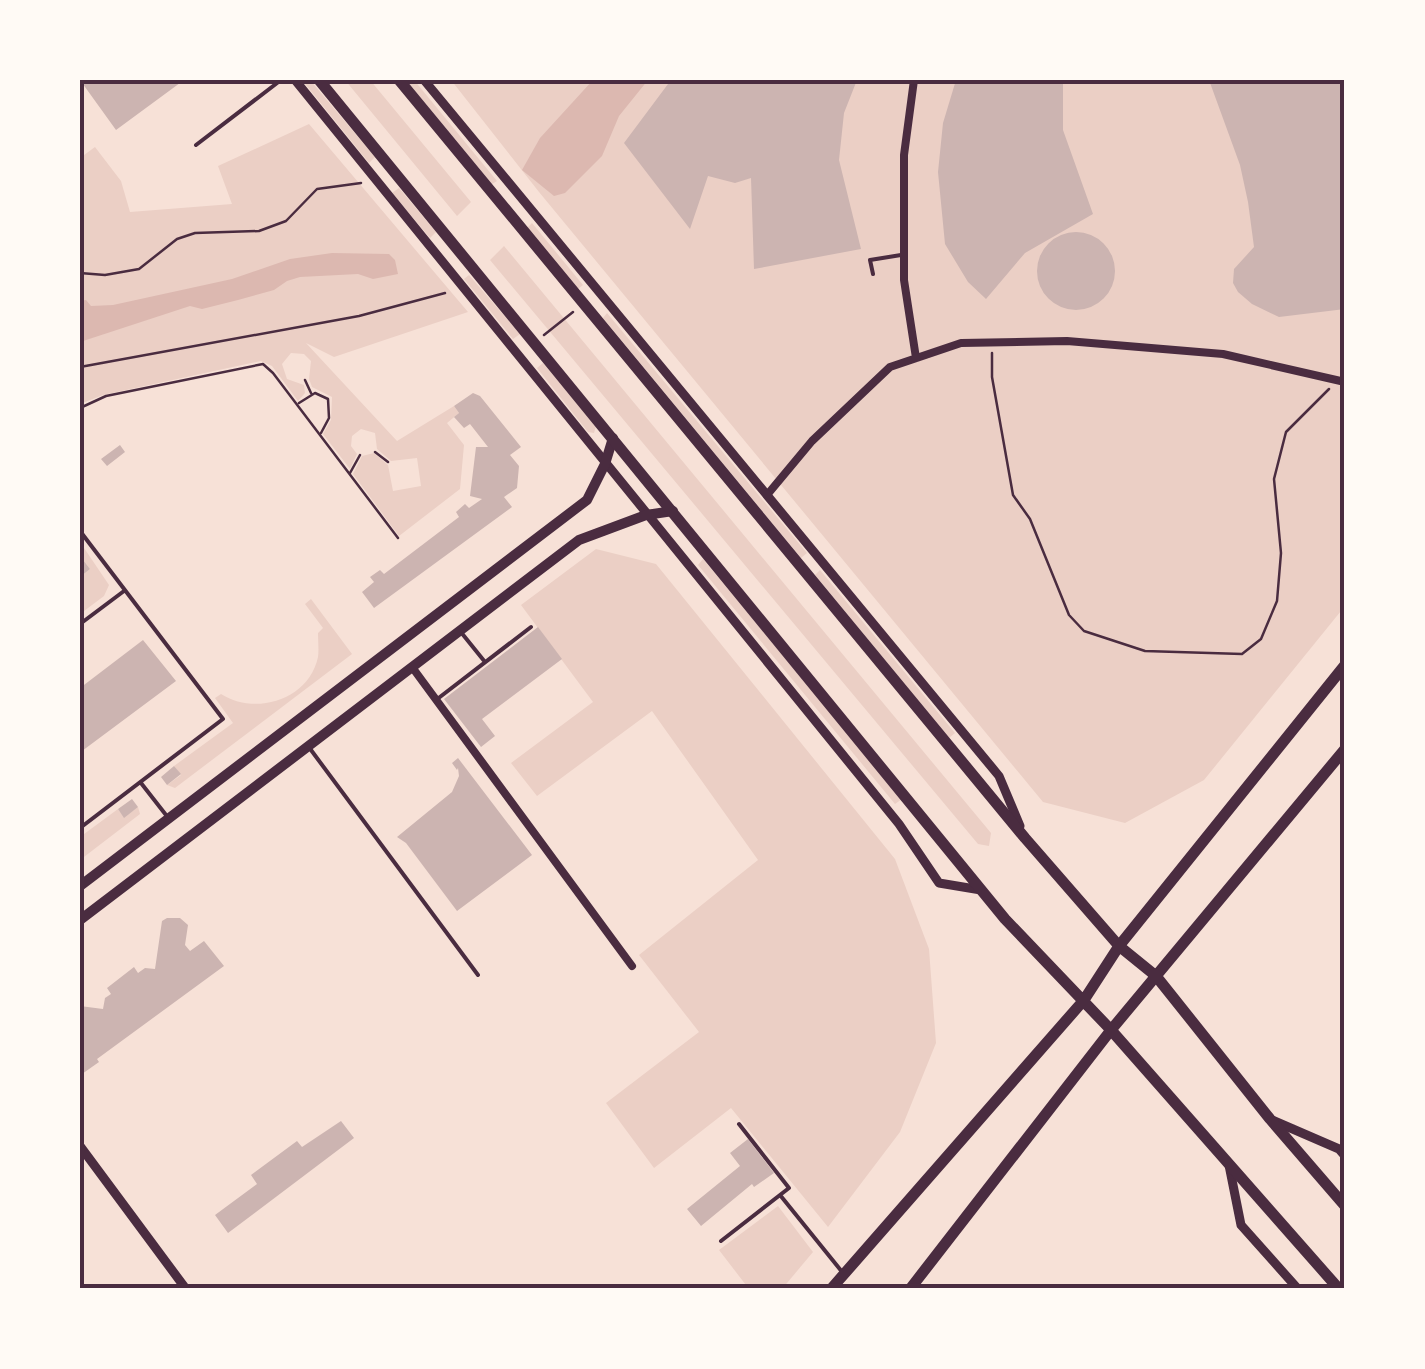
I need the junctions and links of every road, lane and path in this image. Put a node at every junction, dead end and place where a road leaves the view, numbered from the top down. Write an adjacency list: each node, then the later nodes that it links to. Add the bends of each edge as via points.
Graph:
1 (281, 80): 7 (lane)
2 (294, 80): 9 (street)
3 (319, 80): 8 (main road)
4 (400, 80): 37 (main road)
5 (424, 80): 31 (street)
6 (914, 80): 10 (street, via 904,154)
7 (196, 145)
8 (394, 172): 9 (street); 25 (main road)
9 (378, 184): 11 (path, via 317,189 286,222 259,231 176,239 139,270); 29 (street)
10 (904, 255): 12 (lane, via 870,260); 17 (street)
11 (80, 273)
12 (873, 274)
13 (445, 293): 18 (path, via 358,316)
14 (572, 313): 15 (path)
15 (542, 337)
16 (992, 342): 17 (street, via 961,342); 20 (street, via 1223,354); 20 (path, via 1014,495 1069,615 1084,631 1145,651 1242,654 1261,639 1277,601 1274,479 1286,432)
17 (916, 358): 31 (street, via 890,367)
18 (80, 367)
19 (305, 380): 21 (path)
20 (1341, 382)
21 (312, 394): 22 (path); 24 (path, via 330,403)
22 (297, 404): 23 (path, via 263,364 106,396); 24 (path)
23 (80, 408)
24 (320, 435): 30 (path)
25 (612, 438): 29 (main road); 32 (main road)
26 (375, 452): 28 (path)
27 (360, 455): 30 (path)
28 (388, 462)
29 (605, 464): 33 (street); 52 (main road, via 587,500)
30 (349, 474): 35 (path)
31 (766, 495): 36 (street)
32 (672, 512): 33 (main road); 51 (main road)
33 (646, 515): 41 (main road, via 579,540); 53 (street)
34 (80, 531): 38 (lane)
35 (398, 538)
36 (817, 556): 37 (street); 46 (street)
37 (802, 569): 49 (main road)
38 (125, 590): 39 (lane); 50 (lane, via 222,719)
39 (80, 624)
40 (531, 627): 42 (lane)
41 (460, 631): 42 (lane); 44 (main road)
42 (485, 662): 45 (lane)
43 (1345, 665): 59 (main road)
44 (412, 668): 45 (street); 47 (main road)
45 (436, 700): 60 (street)
46 (972, 744): 49 (street); 55 (street, via 998,776)
47 (308, 746): 58 (main road); 61 (lane)
48 (1345, 749): 62 (main road)
49 (956, 756): 55 (main road)
50 (141, 783): 52 (lane); 54 (lane)
51 (917, 810): 53 (street); 57 (main road)
52 (169, 819): 56 (main road)
53 (899, 824): 57 (street, via 939,883)
54 (80, 828)
55 (1025, 838): 59 (main road)
56 (80, 886)
57 (981, 890): 63 (main road)
58 (80, 920)
59 (1119, 946): 62 (main road); 63 (main road)
60 (632, 966)
61 (478, 975)
62 (1156, 976): 64 (main road); 65 (main road)
63 (1084, 1000): 64 (main road); 73 (main road)
64 (1110, 1030): 69 (main road); 76 (main road)
65 (1270, 1120): 68 (street); 71 (main road)
66 (739, 1124): 70 (lane, via 789,1188)
67 (80, 1146): 74 (street)
68 (1345, 1156)
69 (1228, 1162): 77 (street, via 1240,1225); 78 (main road)
70 (780, 1195): 72 (lane); 73 (lane)
71 (1345, 1206)
72 (721, 1241)
73 (844, 1273): 75 (main road)
74 (186, 1289)
75 (830, 1289)
76 (910, 1289)
77 (1298, 1289)
78 (1339, 1289)

